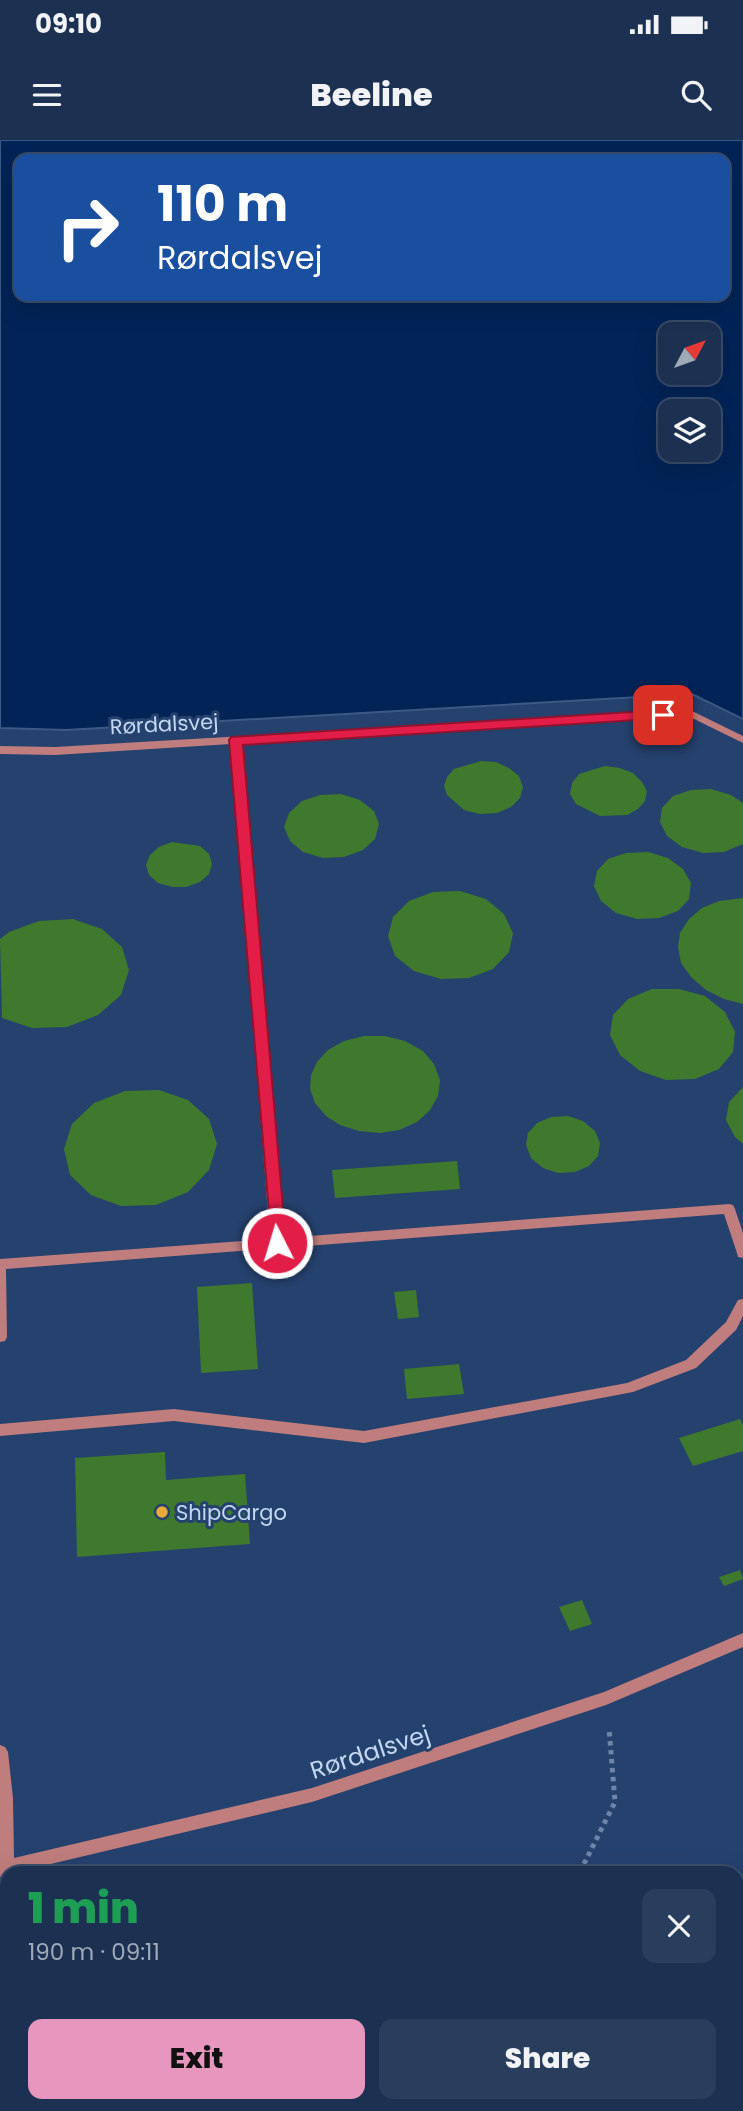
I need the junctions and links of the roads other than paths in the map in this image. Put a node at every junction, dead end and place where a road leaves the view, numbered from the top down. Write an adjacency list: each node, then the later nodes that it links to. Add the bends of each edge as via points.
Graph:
1 (236, 740): 2 (street, Rørdalsvej, via 690,713); 3 (street, Rørdalsvej); 4 (lane)
2 (743, 740)
3 (0, 750)
4 (277, 1243): 5 (street, via 729,1209); 6 (street)
5 (743, 1253)
6 (1, 1264): 8 (street)
7 (743, 1304): 9 (street, via 731,1326 691,1364 628,1388 364,1437 174,1415)
8 (0, 1337)
9 (0, 1430)
10 (743, 1640): 13 (street, Rørdalsvej, via 606,1698 312,1795)
11 (0, 1752): 12 (street)
12 (4, 1866)
13 (12, 1866)

